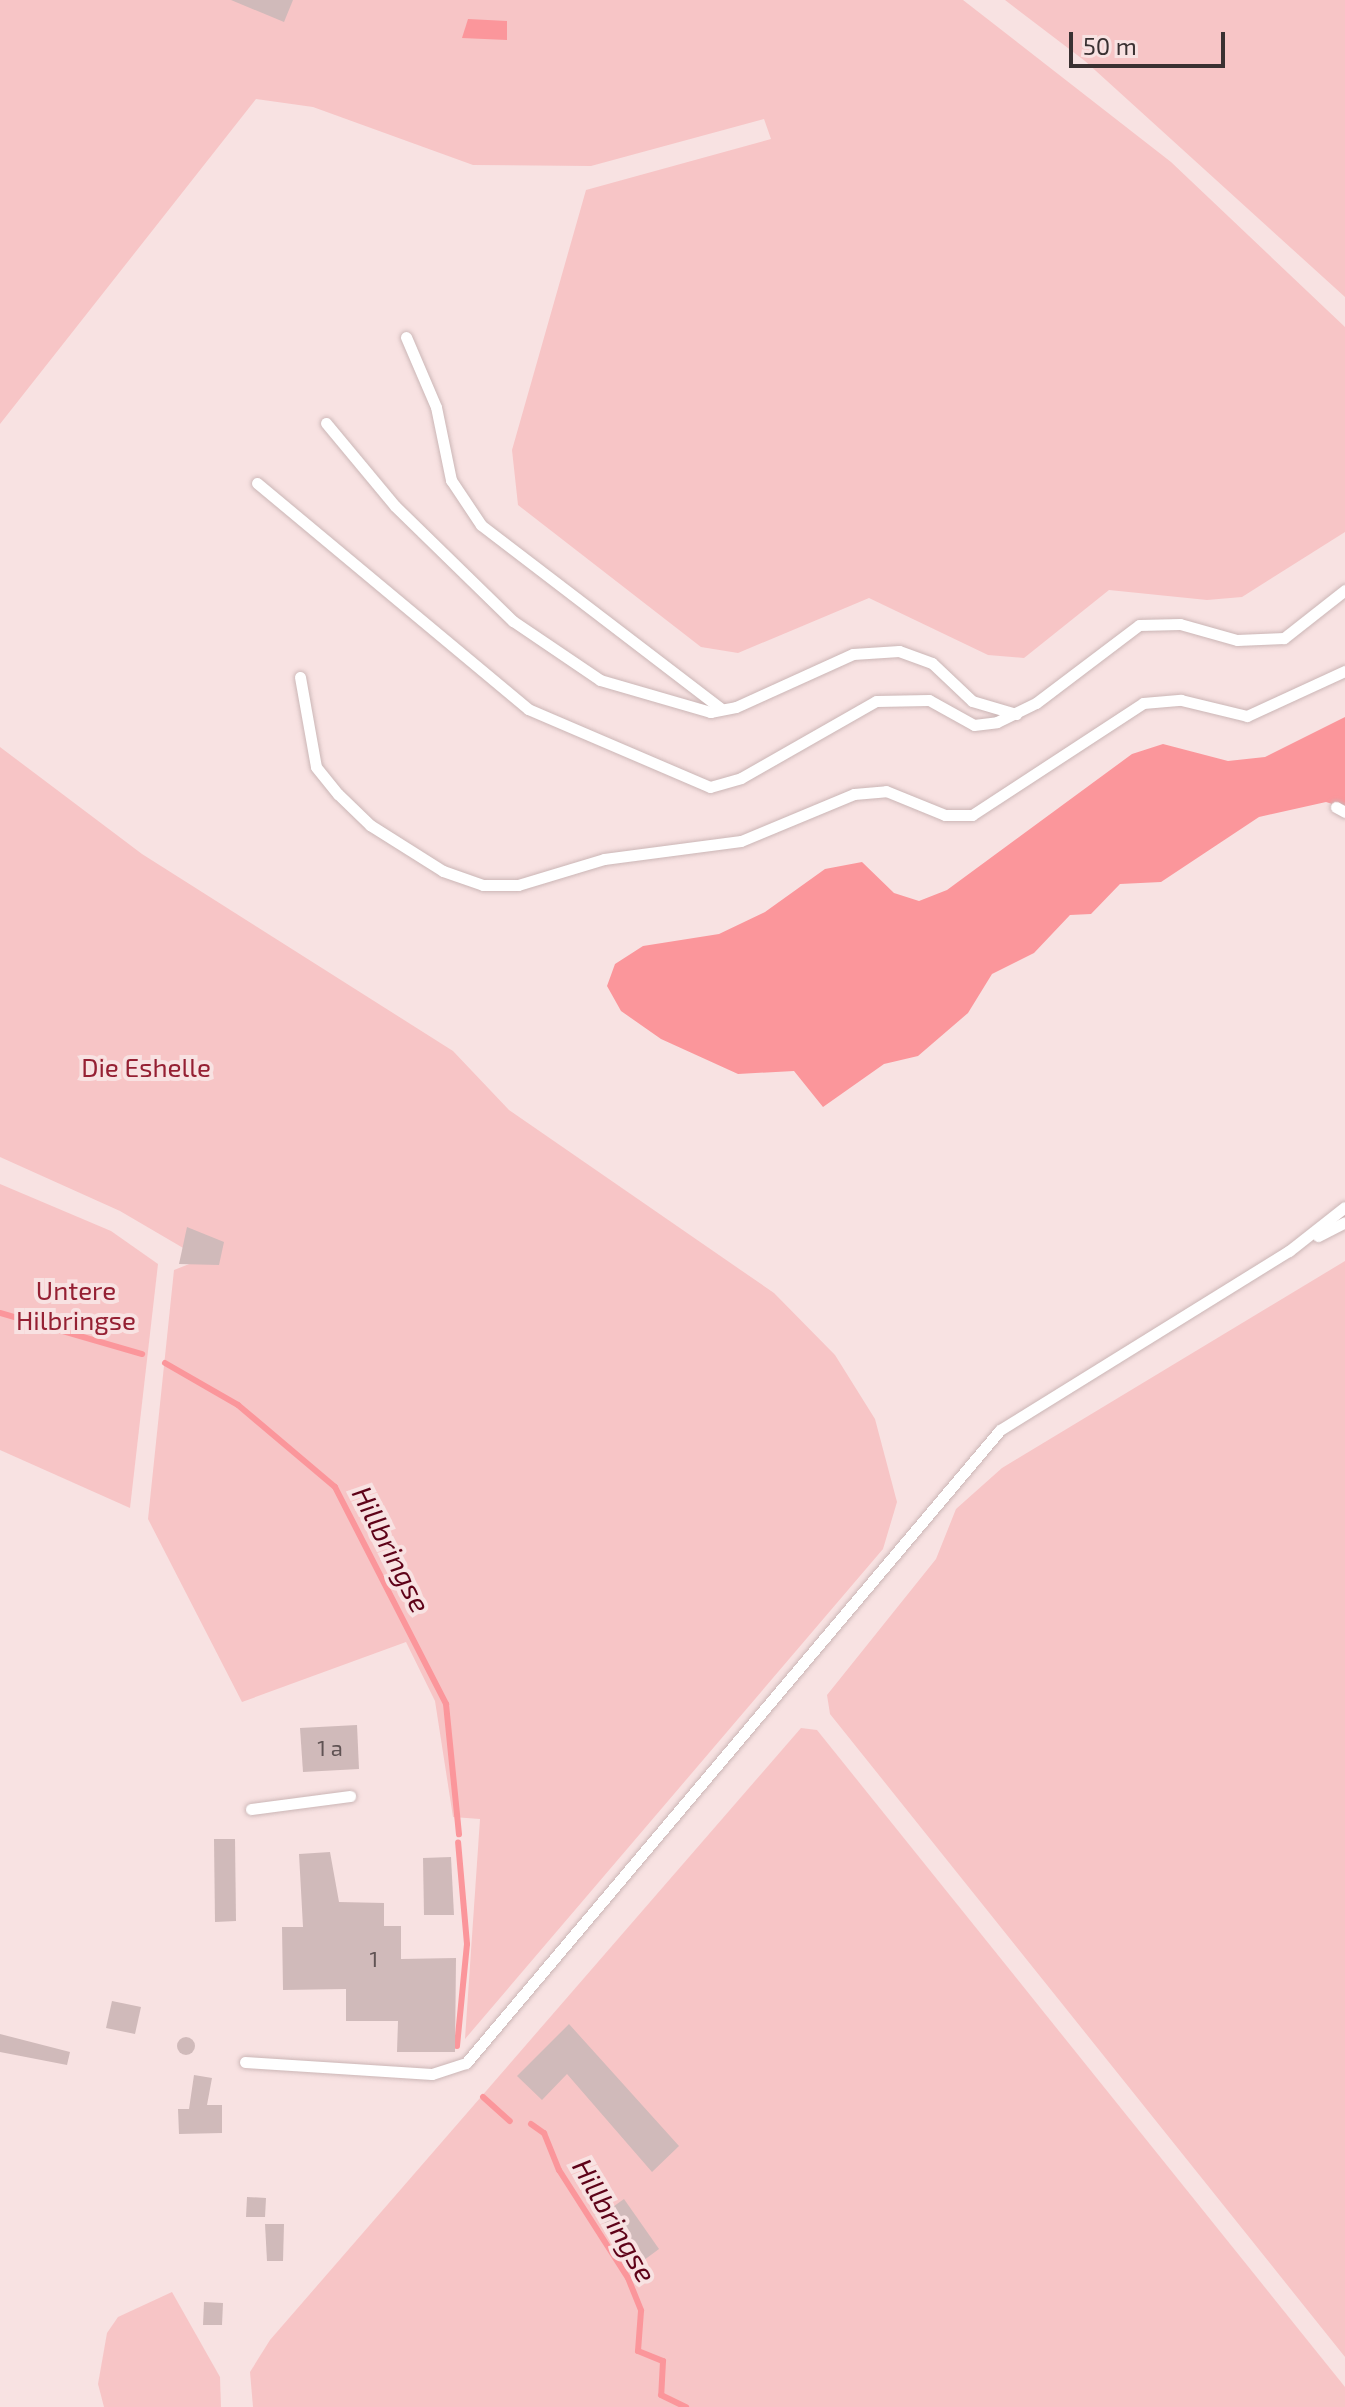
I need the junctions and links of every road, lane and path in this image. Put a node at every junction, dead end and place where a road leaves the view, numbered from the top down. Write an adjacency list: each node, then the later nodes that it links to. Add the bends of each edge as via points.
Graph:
1 (406, 337): 7 (lane, via 436,407 451,480 481,525)
2 (326, 423): 7 (lane, via 395,506 550,651 600,680 634,683 691,708)
3 (257, 483): 8 (lane, via 528,709 608,737 690,783 741,778 842,715 892,697 929,700 974,725)
4 (1345, 590): 8 (lane, via 1284,638 1237,640 1180,624 1139,625)
5 (1345, 671): 6 (lane, via 1247,716 1181,700 1143,703 972,815 945,815 886,791 854,794 741,841 604,859 518,885 483,885 443,871 348,804 316,767)
6 (300, 677)
7 (722, 709): 8 (lane, via 853,654 884,650 916,654 972,701)
8 (1017, 714)
9 (1345, 1207): 11 (lane)
10 (1345, 1222): 11 (lane)
11 (1289, 1251): 14 (lane, via 1000,1430 466,2063 432,2074)
12 (350, 1796): 13 (lane)
13 (251, 1809)
14 (245, 2062)

